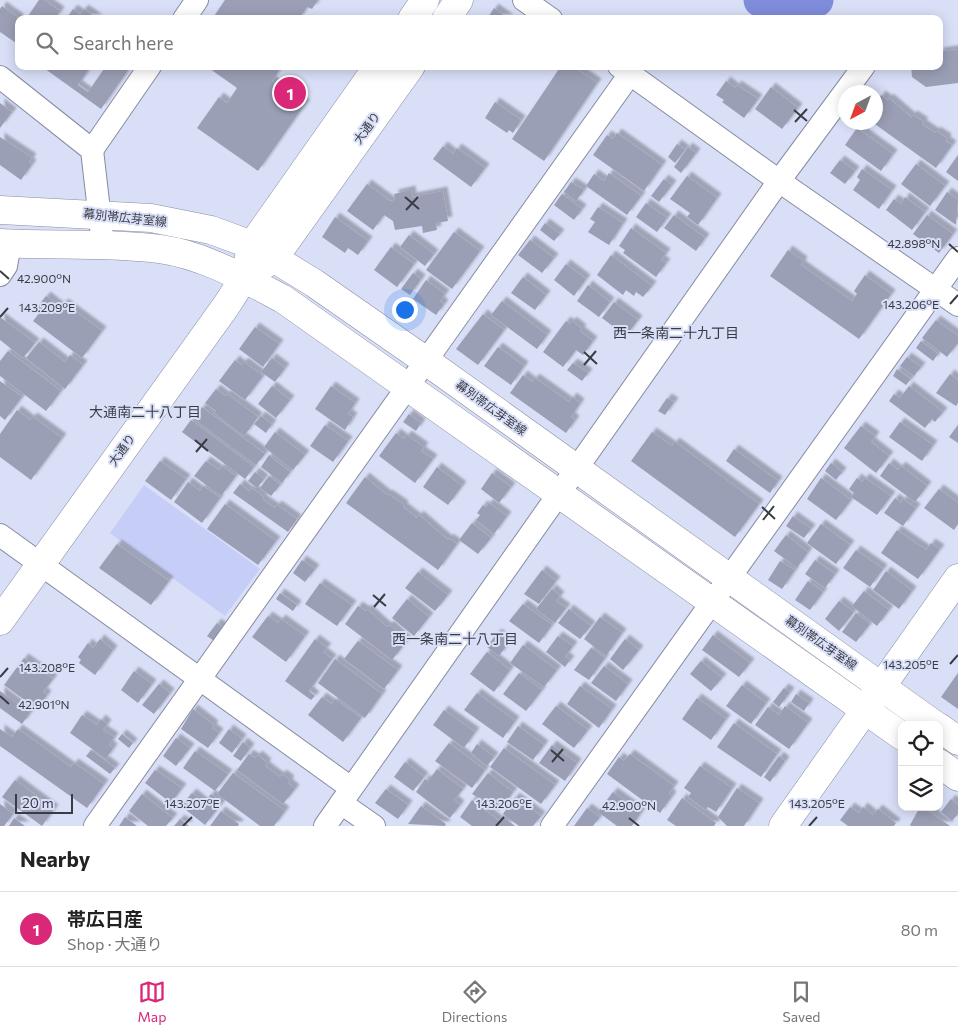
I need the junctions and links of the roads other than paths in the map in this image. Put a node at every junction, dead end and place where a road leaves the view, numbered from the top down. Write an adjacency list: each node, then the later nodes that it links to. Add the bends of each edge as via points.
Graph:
1 (197, 0): 5 (street)
2 (425, 0): 6 (main road)
3 (459, 0): 7 (main road)
4 (524, 0): 8 (street)
5 (187, 15)
6 (415, 15)
7 (449, 15)
8 (545, 15)
9 (147, 70): 15 (street)
10 (376, 70): 21 (main road, 大通り)
11 (408, 70): 21 (main road, 大通り)
12 (624, 70): 16 (street); 27 (street)
13 (861, 70): 16 (street)
14 (0, 77): 15 (street)
15 (92, 150): 18 (street)
16 (779, 181): 25 (street); 29 (street)
17 (0, 210): 18 (main road, 幕別帯広芽室線)
18 (99, 214): 20 (street); 21 (main road, 幕別帯広芽室線, via 151,218 211,230)
19 (5, 244): 20 (main road); 23 (street, via 6,266)
20 (103, 245): 24 (main road, via 161,249 204,261)
21 (263, 251): 24 (main road, 大通り); 27 (main road, 幕別帯広芽室線)
22 (958, 258): 25 (street)
23 (0, 275)
24 (244, 278): 28 (main road, via 284,299); 32 (main road, 大通り)
25 (936, 289): 26 (street); 33 (street)
26 (958, 305)
27 (426, 361): 28 (street); 29 (main road, 幕別帯広芽室線)
28 (408, 387): 30 (main road); 37 (street)
29 (576, 470): 30 (street); 33 (main road, 幕別帯広芽室線)
30 (559, 494): 35 (main road); 46 (street)
31 (0, 535): 32 (street)
32 (41, 563): 36 (main road, 大通り); 37 (street)
33 (728, 578): 35 (street); 38 (main road, 幕別帯広芽室線)
34 (958, 578): 38 (main road)
35 (712, 602): 39 (main road); 50 (street)
36 (0, 620)
37 (200, 679): 46 (street); 47 (street)
38 (882, 686): 39 (main road); 40 (main road, 幕別帯広芽室線)
39 (865, 711): 42 (main road); 51 (main road)
40 (930, 721)
41 (943, 731): 43 (main road)
42 (898, 733)
43 (958, 741)
44 (943, 766): 45 (main road)
45 (958, 777)
46 (346, 795): 48 (street); 49 (street)
47 (95, 826)
48 (324, 826)
49 (374, 826)
50 (552, 826)
51 (783, 826)

